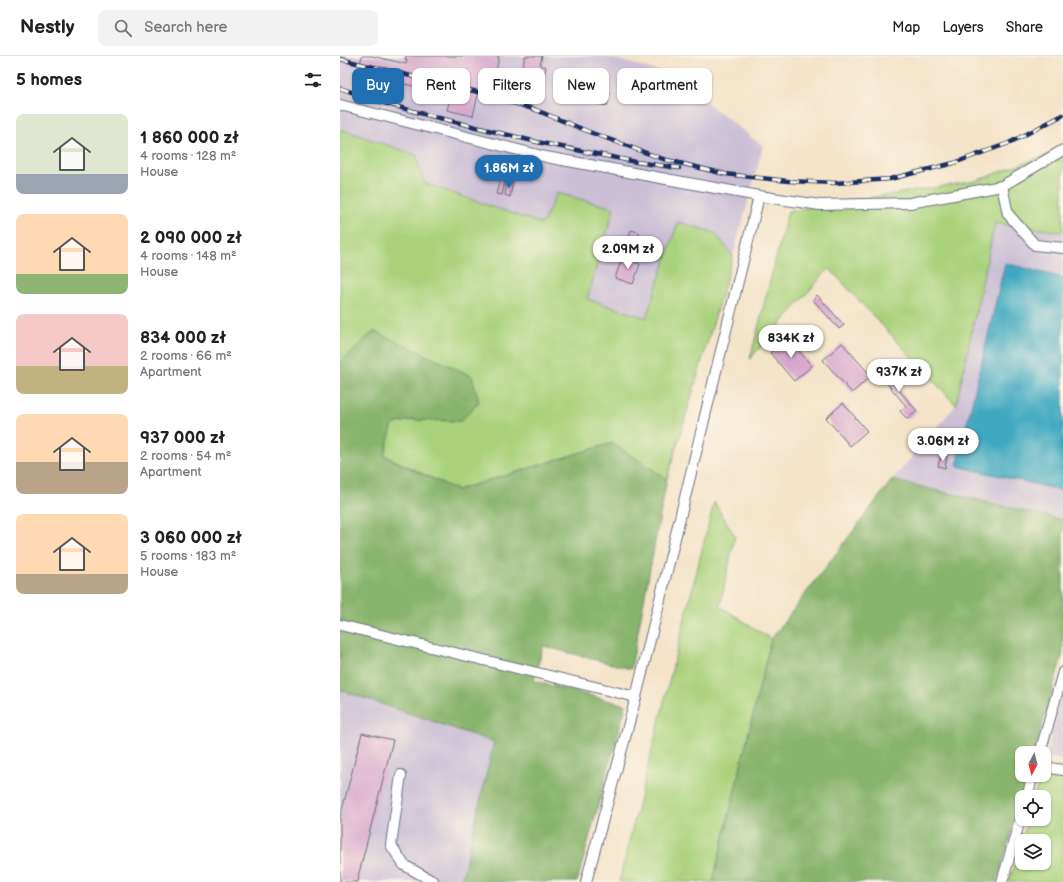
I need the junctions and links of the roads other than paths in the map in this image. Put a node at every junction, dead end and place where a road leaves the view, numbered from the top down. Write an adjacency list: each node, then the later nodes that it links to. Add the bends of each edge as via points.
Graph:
1 (340, 105): 4 (lane, via 546,157)
2 (1063, 150): 3 (lane)
3 (1002, 186): 4 (lane, via 910,203 820,205); 5 (lane, via 1008,214 1035,244)
4 (759, 196): 8 (lane)
5 (1063, 248)
6 (340, 624): 8 (lane)
7 (1063, 672): 9 (lane)
8 (636, 697): 15 (lane)
9 (1042, 746)
10 (1051, 768): 11 (lane)
11 (1063, 770)
12 (401, 775): 14 (lane, via 391,845 404,865)
13 (1018, 826): 16 (lane)
14 (434, 882)
15 (586, 882)
16 (1002, 882)

